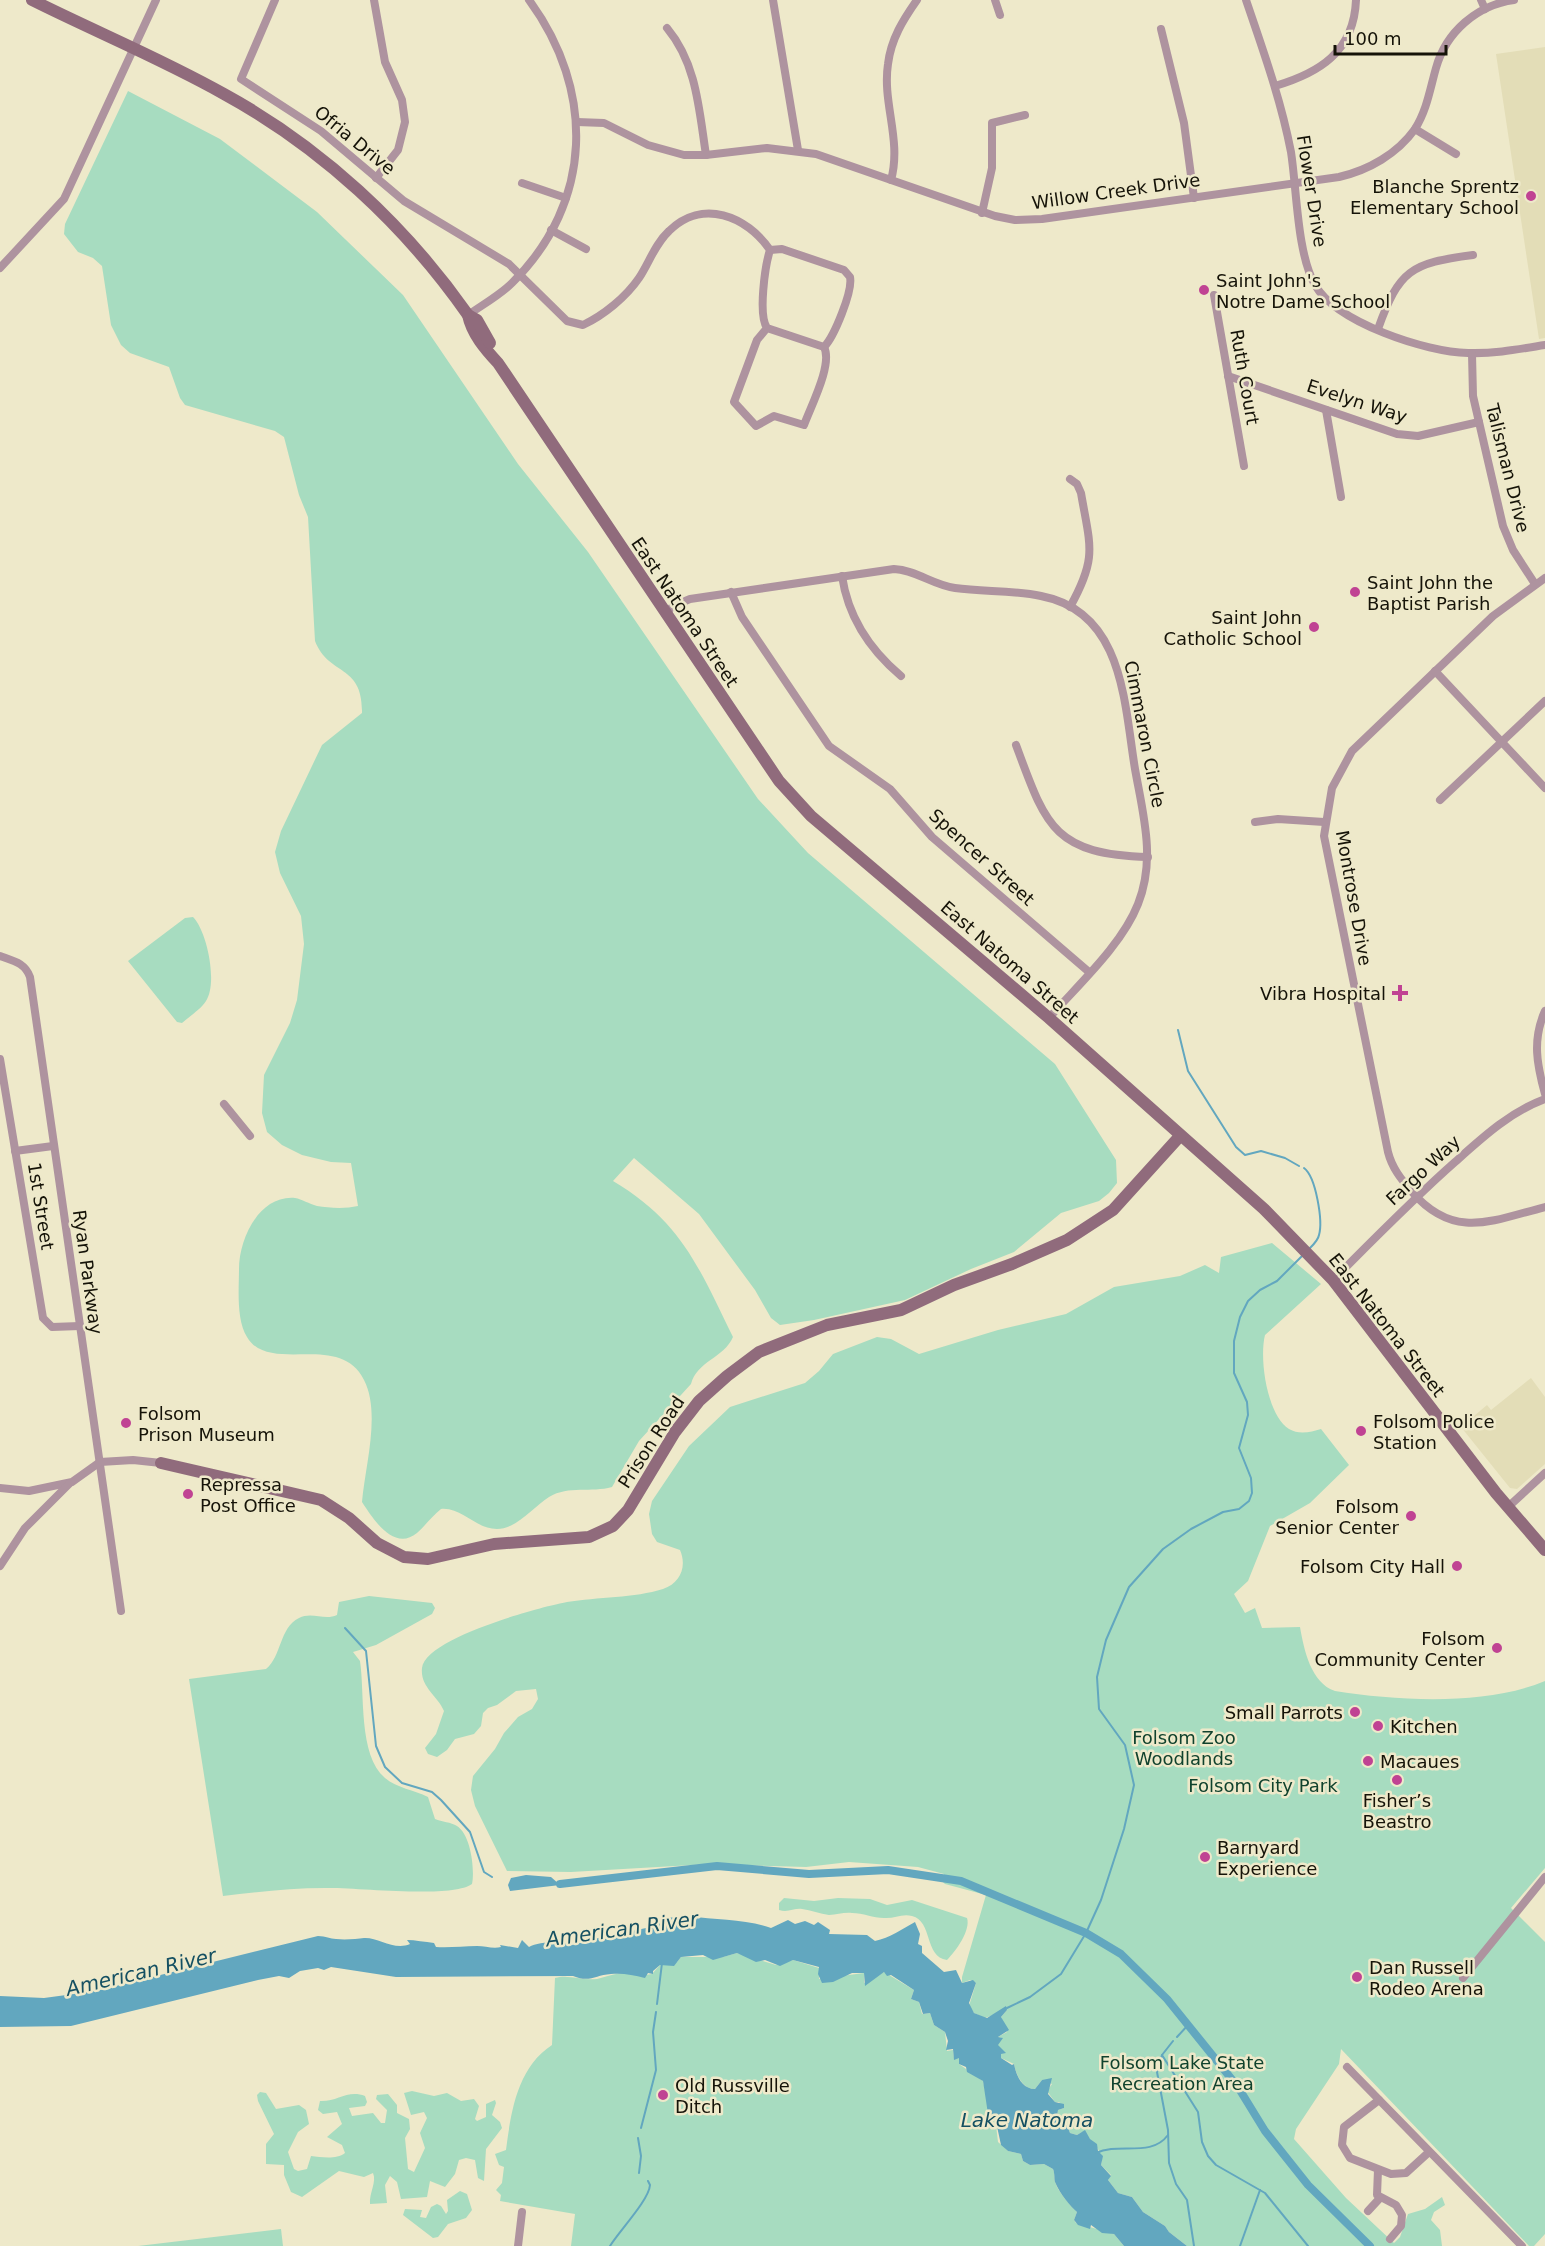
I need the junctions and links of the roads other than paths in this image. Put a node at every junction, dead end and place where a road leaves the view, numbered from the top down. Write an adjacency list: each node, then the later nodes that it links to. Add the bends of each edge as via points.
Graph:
1 (32, 0): 16 (main road, East Natoma Street)
2 (156, 0): 16 (street)
3 (275, 0): 24 (street, Ofria Drive, via 241,79 314,126)
4 (374, 0): 24 (street, via 385,62 402,100 405,122 398,150)
5 (529, 0): 19 (street, via 554,37 565,63)
6 (773, 0): 21 (street)
7 (917, 0): 25 (street, via 898,29 887,64 896,146)
8 (994, 0): 13 (street)
9 (1246, 0): 17 (street, Flower Drive)
10 (1356, 0): 17 (street, via 1350,30 1331,59 1312,73)
11 (1514, 0): 12 (street, Willow Creek Drive)
12 (1483, 4): 20 (street, Willow Creek Drive, via 1445,45)
13 (1000, 15)
14 (668, 27): 23 (street, via 692,70)
15 (1161, 29): 29 (street, via 1182,114)
16 (135, 50): 35 (street, via 64,199); 39 (main road, East Natoma Street, via 226,94 314,153 392,225)
17 (1275, 86): 27 (street, Flower Drive)
18 (1025, 115): 30 (street, via 992,123 992,168)
19 (577, 122): 23 (street, Willow Creek Drive, via 604,123 672,153); 28 (street, via 575,157)
20 (1415, 129): 22 (street); 27 (street, Willow Creek Drive, via 1369,168)
21 (798, 150): 23 (street, Willow Creek Drive, via 761,149); 25 (street, Willow Creek Drive)
22 (1456, 154)
23 (706, 155)
24 (376, 178): 36 (street, Ofria Drive, via 404,201 495,254)
25 (891, 180): 30 (street, Willow Creek Drive)
26 (522, 183): 28 (street)
27 (1296, 183): 29 (street, Willow Creek Drive); 41 (street, Flower Drive, via 1307,266 1316,287 1341,313)
28 (566, 198): 31 (street)
29 (1194, 198): 30 (street, Willow Creek Drive, via 1028,220)
30 (982, 213)
31 (551, 230): 32 (street); 36 (street)
32 (586, 249)
33 (770, 250): 36 (street, Ofria Drive, via 750,227 735,218 711,213 691,217 668,232 628,292 578,326 567,321); 40 (street, via 763,319); 43 (street, via 782,249 844,270 850,277 850,288 832,338)
34 (1473, 255): 41 (street, via 1431,262 1405,276 1388,299)
35 (3, 266): 37 (street)
36 (520, 274): 39 (street)
37 (0, 277)
38 (1214, 295): 45 (street, Ruth Court)
39 (468, 315): 56 (main road, East Natoma Street, via 470,326)
40 (767, 328): 43 (street); 43 (street, via 757,340 734,402 756,426 774,416 804,425 827,363)
41 (1378, 329): 44 (street, Flower Drive, via 1429,347)
42 (1545, 345): 44 (street, Flower Drive)
43 (824, 347)
44 (1472, 354): 47 (street, Talisman Drive, via 1471,384)
45 (1228, 376): 46 (street, Evelyn Way); 48 (street, Ruth Court)
46 (1326, 410): 47 (street, Evelyn Way, via 1411,436); 50 (street)
47 (1479, 422): 53 (street, Talisman Drive, via 1507,536)
48 (1244, 466)
49 (1070, 479): 55 (street, via 1081,493 1090,554 1087,575)
50 (1341, 497)
51 (842, 576): 54 (street, Cimmaron Circle); 55 (street, Cimmaron Circle, via 900,569 954,588 1040,595); 58 (street, via 860,629 878,655)
52 (1545, 578): 53 (street, Montrose Drive)
53 (1535, 584): 57 (street, Montrose Drive, via 1493,616)
54 (731, 592): 56 (street, Cimmaron Circle, via 682,602); 68 (street, Spencer Street, via 742,618 829,746 890,789 932,837)
55 (1070, 607): 66 (street, Cimmaron Circle, via 1101,634 1116,662)
56 (665, 614): 70 (main road, East Natoma Street, via 764,763 795,799)
57 (1435, 671): 60 (street); 65 (street, Montrose Drive, via 1352,751 1332,788)
58 (901, 676)
59 (1545, 701): 60 (street)
60 (1502, 742): 62 (street); 63 (street)
61 (1016, 745): 66 (street, via 1041,809 1061,834 1095,852)
62 (1545, 788)
63 (1440, 800)
64 (1255, 822): 65 (street)
65 (1324, 822): 79 (street, Montrose Drive, via 1326,857 1388,1152 1395,1170)
66 (1148, 857): 68 (street, Cimmaron Circle, via 1142,892 1131,918)
67 (0, 956): 77 (street, Ryan Parkway, via 20,963 30,977)
68 (1089, 972): 70 (street, Cimmaron Circle)
69 (1545, 1011): 72 (street, via 1536,1044)
70 (1049, 1018): 76 (main road, East Natoma Street)
71 (0, 1059): 78 (street, 1st Street)
72 (1545, 1094)
73 (1545, 1099): 79 (street, Fargo Way, via 1508,1118)
74 (224, 1104): 75 (street)
75 (250, 1136)
76 (1180, 1136): 81 (main road, East Natoma Street, via 1278,1223); 84 (main road, Prison Road, via 1113,1210 1067,1240 901,1310 827,1325 759,1352 699,1401 675,1432 628,1510 613,1526 589,1537 494,1544 428,1558 404,1557 377,1544 337,1508 321,1500)
77 (53, 1146): 78 (street); 82 (street, Ryan Parkway)
78 (15, 1151): 82 (street, 1st Street, via 43,1318 52,1327)
79 (1417, 1197): 80 (street, Montrose Drive, via 1438,1215 1465,1224); 81 (street, Fargo Way)
80 (1545, 1207)
81 (1329, 1276): 88 (main road, East Natoma Street)
82 (80, 1326): 83 (street, Ryan Parkway)
83 (100, 1462): 84 (street, Prison Road); 86 (street); 91 (street, Ryan Parkway)
84 (162, 1463)
85 (1545, 1473): 88 (street)
86 (72, 1482): 87 (street, via 29,1491); 90 (street, via 25,1528)
87 (0, 1488)
88 (1508, 1507): 89 (main road, East Natoma Street)
89 (1545, 1550)
90 (0, 1566)
91 (121, 1611)
92 (1545, 1877): 93 (street)
93 (1463, 1978)
94 (1347, 2067): 95 (street)
95 (1380, 2100): 96 (street); 97 (street, via 1346,2124 1342,2133 1344,2150 1350,2158)
96 (1429, 2151): 97 (street, via 1406,2173); 103 (street)
97 (1378, 2170): 98 (street, via 1376,2192)
98 (1380, 2198): 99 (street); 101 (street, via 1396,2205 1402,2215 1401,2226)
99 (1368, 2211)
100 (522, 2212): 102 (street)
101 (1390, 2239)
102 (518, 2246)
103 (1522, 2246)

